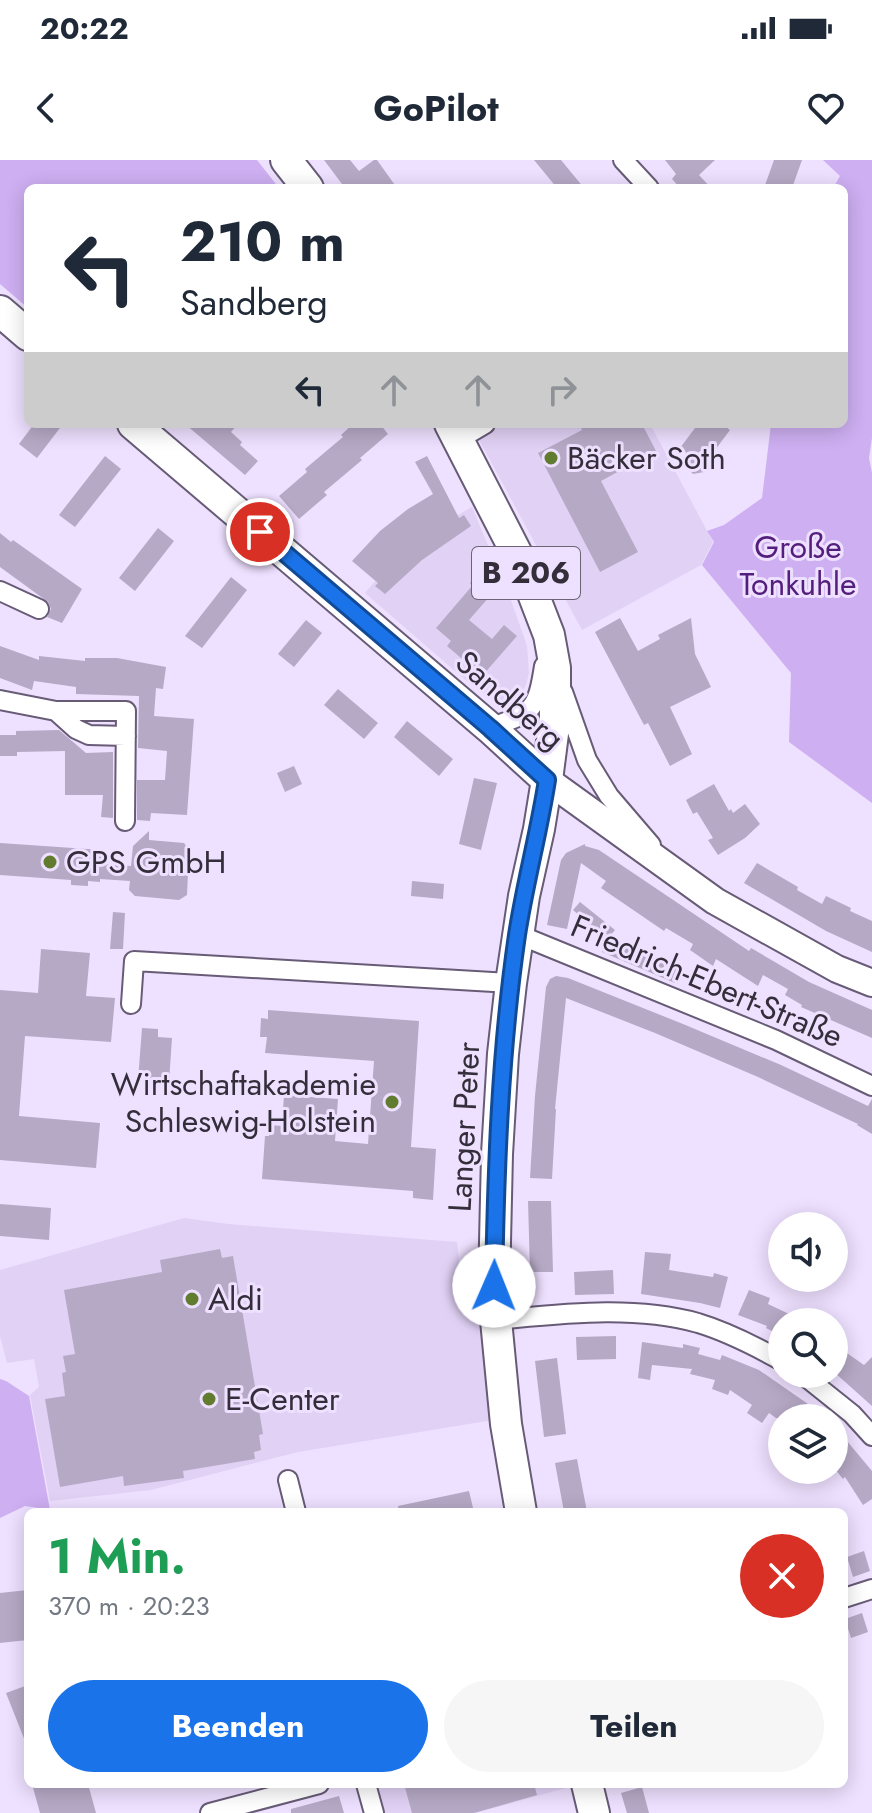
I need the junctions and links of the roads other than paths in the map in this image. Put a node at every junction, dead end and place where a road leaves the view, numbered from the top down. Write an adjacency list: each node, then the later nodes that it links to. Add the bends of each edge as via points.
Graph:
1 (286, 160): 3 (main road)
2 (623, 160): 4 (street)
3 (305, 184)
4 (645, 184)
5 (0, 311): 6 (main road)
6 (24, 332)
7 (138, 428): 14 (main road, Sandberg)
8 (454, 432): 11 (main road, B 206, via 520,560)
9 (0, 591): 10 (street)
10 (39, 609)
11 (549, 635): 12 (main road, B 206); 14 (street, via 541,685 531,708)
12 (555, 668): 15 (main road, B 206); 17 (street, via 587,760 609,796)
13 (0, 700): 16 (street, via 56,711 89,735 126,736)
14 (490, 728): 15 (main road, Sandberg)
15 (547, 780): 17 (main road, Sandberg); 18 (main road, Langer Peter / B 206)
16 (125, 821)
17 (677, 874): 20 (main road, Sandberg, via 715,901)
18 (517, 934): 19 (main road, Langer Peter / B 206); 22 (street, Friedrich-Ebert-Straße, via 776,1040)
19 (511, 983): 21 (street, via 134,961); 23 (main road, Langer Peter / B 206, via 497,1154)
20 (872, 983)
21 (131, 1004)
22 (872, 1086)
23 (496, 1320): 24 (street, via 586,1313 665,1316 730,1334); 29 (main road, Langer Peter / B 206)
24 (768, 1354)
25 (820, 1388): 26 (street)
26 (872, 1436)
27 (288, 1480): 28 (street)
28 (295, 1508)
29 (520, 1508)
30 (872, 1589): 31 (street)
31 (848, 1597)
32 (304, 1788): 35 (street)
33 (367, 1788): 36 (street)
34 (588, 1788): 37 (main road)
35 (210, 1813)
36 (374, 1813)
37 (594, 1813)

